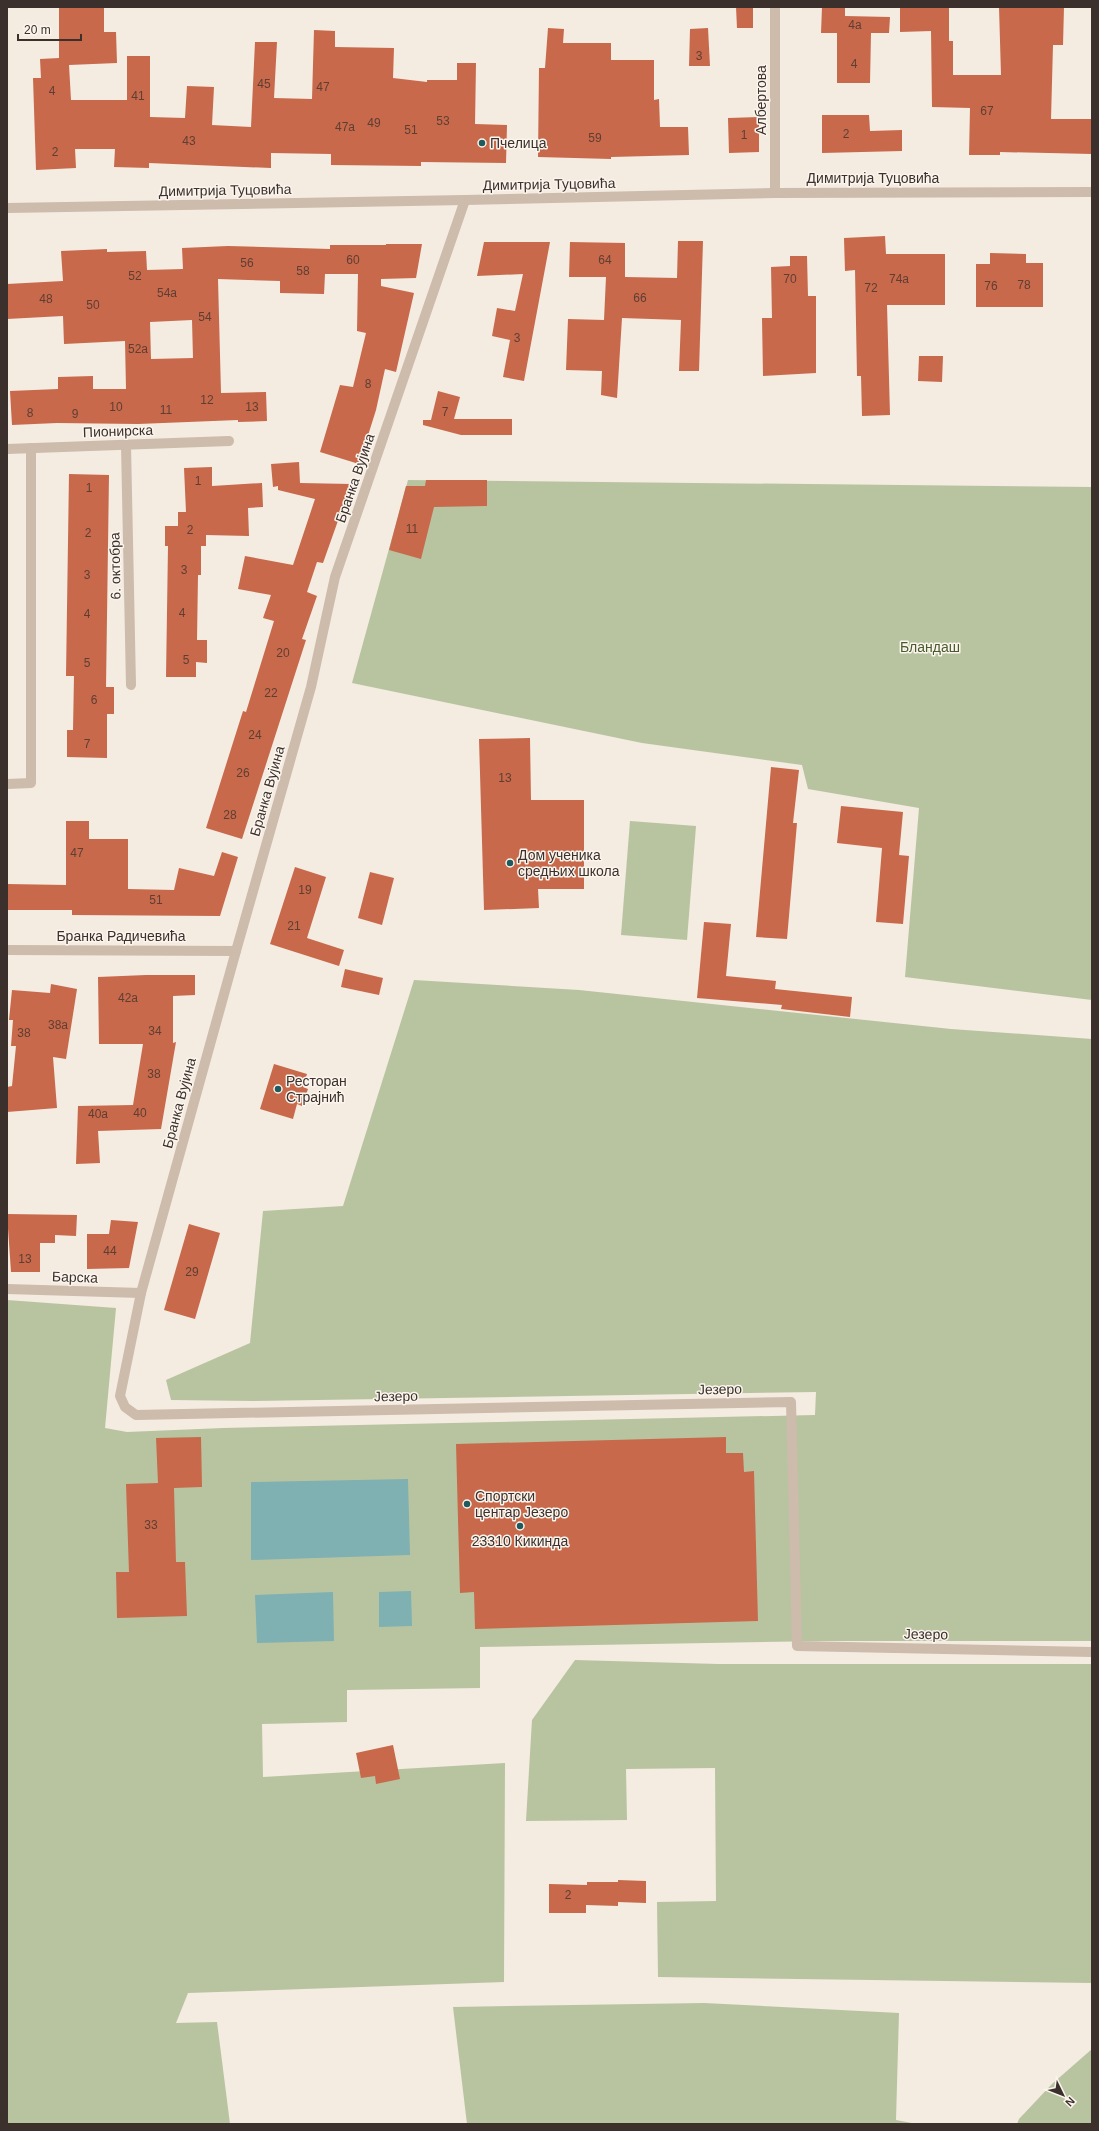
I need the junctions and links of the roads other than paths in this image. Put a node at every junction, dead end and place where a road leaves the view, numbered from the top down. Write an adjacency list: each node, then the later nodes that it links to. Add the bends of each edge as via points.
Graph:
1 (775, 7): 2 (street, Албертова)
2 (775, 192): 3 (street, Димитрија Туцовића); 4 (street, Димитрија Туцовића)
3 (1092, 192)
4 (465, 200): 5 (street, Димитрија Туцовића); 13 (street, Бранка Вујина, via 335,577 312,687)
5 (7, 208)
6 (229, 441): 7 (street, Пионирска)
7 (126, 445): 8 (street, Пионирска); 10 (street, 6. октобра)
8 (31, 448): 9 (street, Пионирска); 11 (street, via 32,782)
9 (7, 449)
10 (131, 686)
11 (7, 784)
12 (7, 950): 13 (street, Бранка Радичевића)
13 (236, 951): 15 (street, Бранка Вујина)
14 (7, 1289): 15 (street, Барска)
15 (142, 1293): 16 (street, Бранка Вујина)
16 (120, 1396): 17 (street, Језеро, via 125,1406 136,1415 791,1402 797,1646)
17 (1092, 1652)

